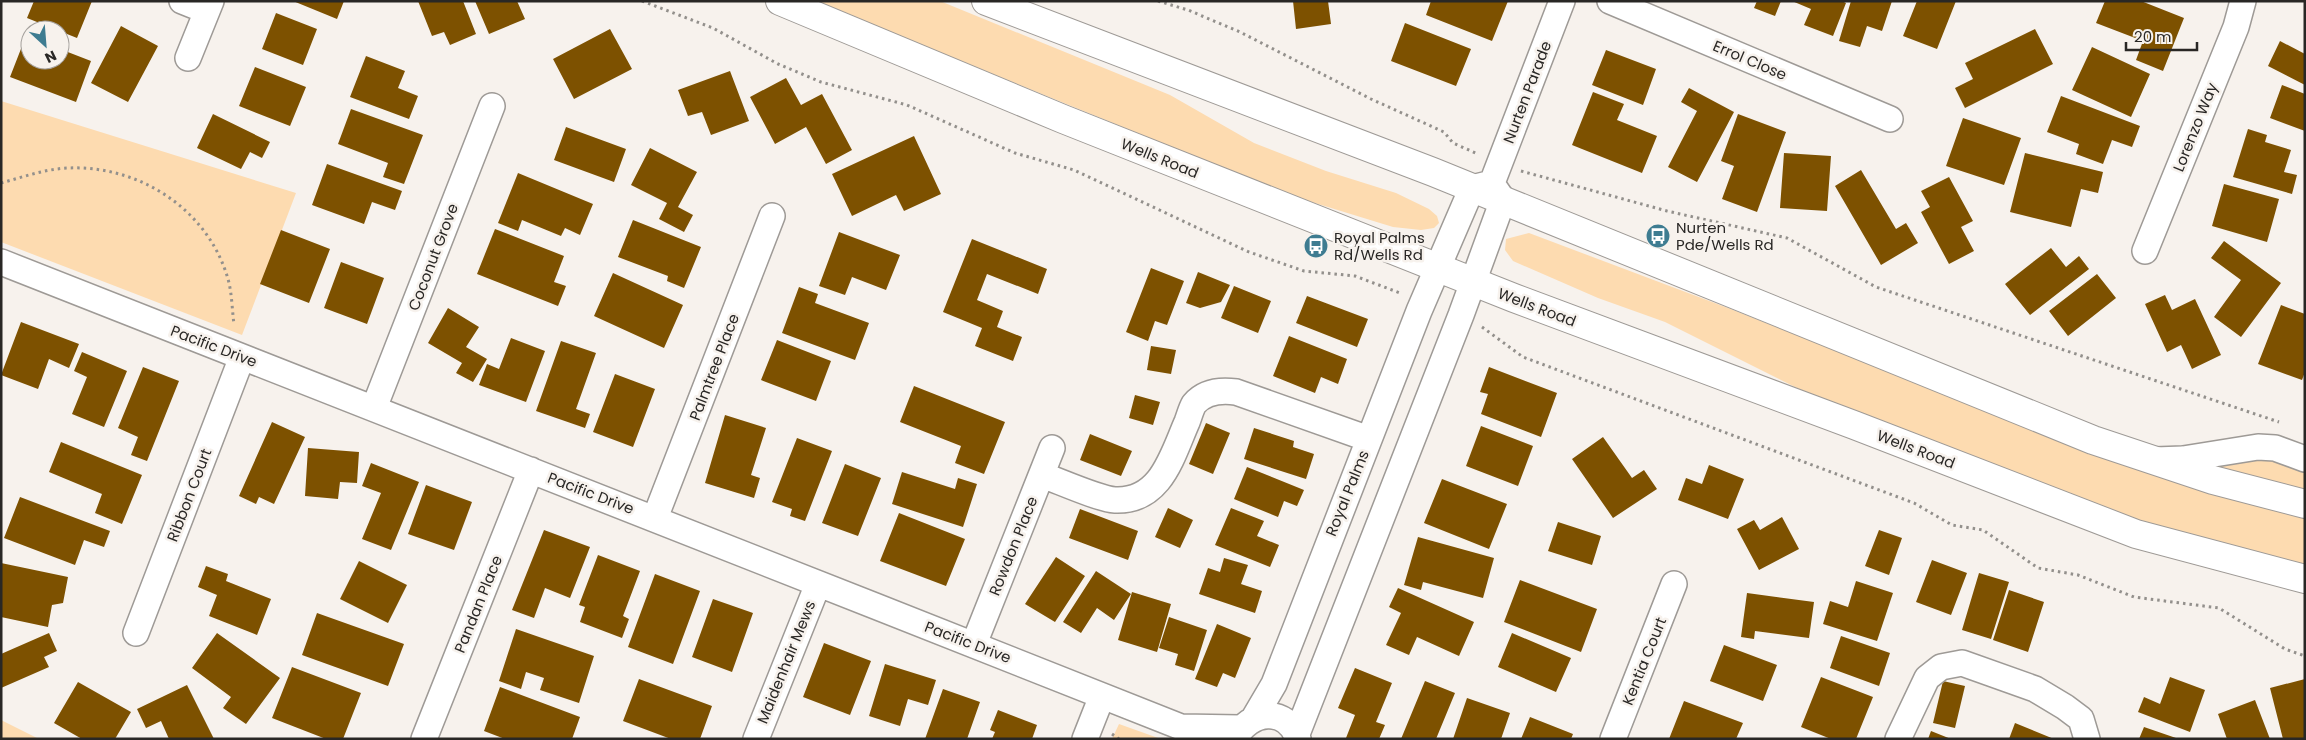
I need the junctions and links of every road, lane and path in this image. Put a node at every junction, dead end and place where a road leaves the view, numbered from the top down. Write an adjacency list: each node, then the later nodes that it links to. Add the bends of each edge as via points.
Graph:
1 (182, 1): 8 (street)
2 (780, 1): 17 (main road, Wells Road, via 1063,119)
3 (986, 1): 13 (main road)
4 (1158, 1): 13 (path, via 1240,32 1370,99 1444,132)
5 (1562, 1): 13 (street, Nurten Parade)
6 (1610, 1): 11 (street, Errol Close)
7 (2243, 1): 15 (street, Lorenzo Way, via 2236,27)
8 (209, 6): 9 (street)
9 (188, 58)
10 (492, 106): 21 (street, Coconut Grove)
11 (1890, 119)
12 (1, 184): 19 (path, via 51,170 102,169 127,175 172,198 191,214 216,248 229,279)
13 (1491, 184): 17 (street, Nurten Parade); 18 (street, Nurten Parade); 22 (path, via 1548,180 1787,238 1876,287); 26 (main road, via 2066,429)
14 (772, 216): 30 (street, Palmtree Place)
15 (2145, 251)
16 (1, 262): 20 (street, Pacific Drive)
17 (1437, 267): 18 (main road, Wells Road); 23 (street, Royal Palms)
18 (1472, 281): 32 (street); 33 (main road, Wells Road, via 2136,534)
19 (234, 324)
20 (242, 357): 21 (street, Pacific Drive); 36 (street, Ribbon Court)
21 (374, 408): 27 (street, Pacific Drive)
22 (2286, 425)
23 (1369, 438): 28 (street, via 1222,390 1211,392 1194,404 1166,469 1150,490 1128,499 1112,500); 31 (street, Royal Palms)
24 (1052, 448): 28 (street, Rowdon Place)
25 (2305, 459): 26 (street, via 2276,448 2258,447 2183,459)
26 (2150, 460): 29 (main road)
27 (532, 470): 30 (street, Pacific Drive); 42 (street, Pandan Place)
28 (1042, 475): 37 (street, Rowdon Place)
29 (2305, 504)
30 (654, 518): 34 (street, Pacific Drive)
31 (1321, 558): 32 (street); 39 (street, Royal Palms, via 1274,684)
32 (1359, 574): 41 (street)
33 (2305, 579)
34 (818, 584): 37 (street, Pacific Drive); 43 (street, Maidenhair Mews)
35 (1674, 584): 45 (street, Kentia Court)
36 (136, 633)
37 (974, 644): 38 (street, Pacific Drive)
38 (1102, 696): 40 (street, Pacific Drive); 44 (street)
39 (1243, 728): 40 (street, Pacific Drive); 41 (street, Pacific Drive, via 1264,716 1283,720)
40 (1190, 733)
41 (1298, 737)
42 (424, 739)
43 (756, 739)
44 (1085, 739)
45 (1613, 739)
46 (1898, 739): 47 (street, via 1927,678 1941,667 1962,663 2035,689 2066,707 2081,719)
47 (2087, 739)

